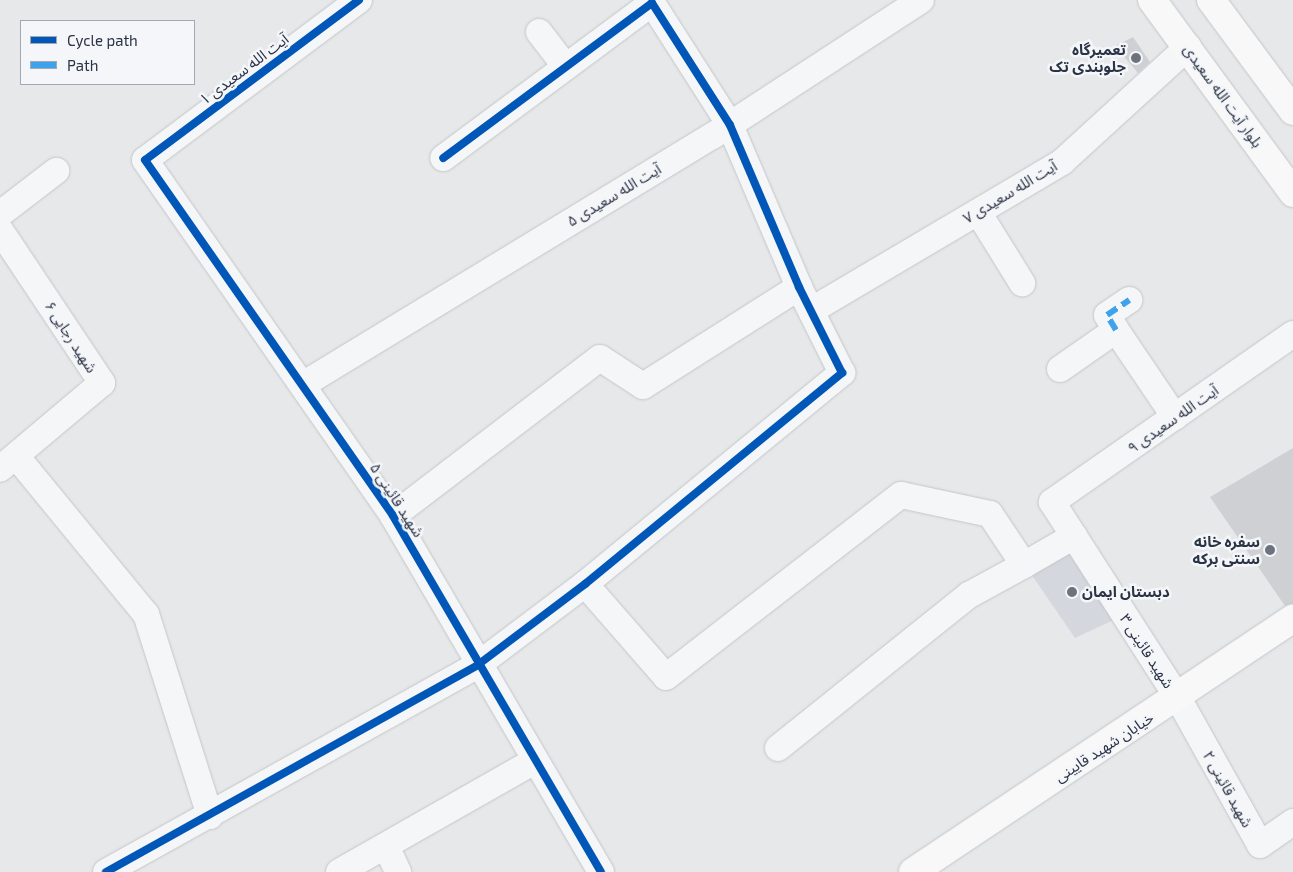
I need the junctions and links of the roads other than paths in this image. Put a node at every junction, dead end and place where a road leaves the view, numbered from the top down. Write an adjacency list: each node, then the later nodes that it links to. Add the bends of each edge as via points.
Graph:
1 (359, 0): 11 (street, آیت الله سعیدی ۱)
2 (921, 0): 9 (street, آیت الله سعیدی ۵)
3 (1152, 0): 6 (street, بلوار آیت الله سعیدی)
4 (1211, 0): 8 (street)
5 (539, 32): 7 (street)
6 (1188, 47): 13 (street, بلوار آیت الله سعیدی); 14 (street, آیت الله سعیدی ۷, via 1062,162)
7 (566, 67): 9 (street, via 652,3); 10 (street)
8 (1293, 111)
9 (730, 125): 18 (street); 24 (street, آیت الله سعیدی ۵)
10 (443, 158)
11 (145, 160): 24 (street, شهید قائینی ۵)
12 (56, 171): 15 (street)
13 (1293, 193)
14 (978, 212): 17 (street); 20 (street, آیت الله سعیدی ۷)
15 (0, 214)
16 (0, 230): 26 (street, شهید رجایی ۶, via 102,383)
17 (1022, 284)
18 (799, 287): 20 (street); 28 (street, via 643,386 600,358)
19 (1128, 300): 21 (street, via 1107,315)
20 (812, 310): 31 (street, via 842,373)
21 (1116, 330): 23 (street); 25 (street)
22 (1293, 334): 25 (street, آیت الله سعیدی ۹)
23 (1060, 369)
24 (304, 384): 28 (street, شهید قائینی ۵)
25 (1175, 417): 27 (street, آیت الله سعیدی ۹)
26 (8, 462): 37 (street, via 146,614)
27 (1052, 502): 29 (street, شهید قائینی ۳)
28 (393, 516): 33 (street, شهید قائینی ۵)
29 (1074, 536): 30 (street); 34 (street, شهید قائینی ۳)
30 (1024, 565): 31 (street, via 990,514 900,495 666,677); 35 (street, via 969,595)
31 (585, 584): 33 (street)
32 (1293, 619): 34 (street, خیابان شهید قایینی)
33 (479, 664): 36 (street, شهید قائینی ۵); 37 (street)
34 (1178, 698): 38 (street, شهید قائینی ۲, via 1260,845); 44 (street, خیابان شهید قایینی)
35 (778, 748)
36 (533, 762): 39 (street); 43 (street, شهید قائینی ۵)
37 (210, 816): 40 (street)
38 (1293, 822)
39 (386, 846): 41 (street); 42 (street)
40 (106, 872)
41 (339, 872)
42 (398, 872)
43 (600, 872)
44 (913, 872)

